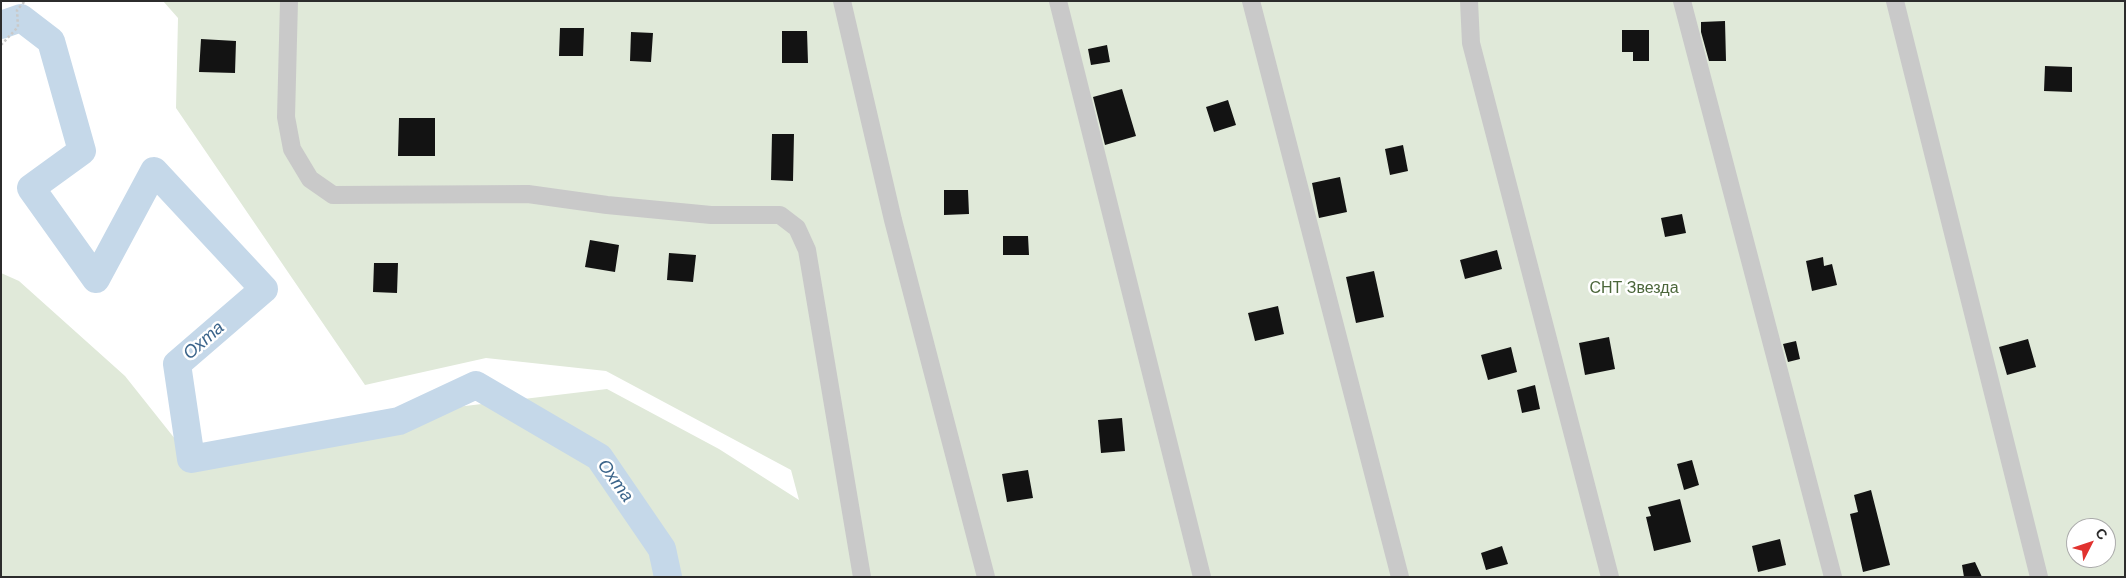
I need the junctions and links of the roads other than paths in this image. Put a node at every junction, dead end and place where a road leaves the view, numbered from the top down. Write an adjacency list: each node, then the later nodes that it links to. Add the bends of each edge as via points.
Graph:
1 (289, 1): 8 (street, via 286,116 292,149 310,179 333,195 528,194 712,215 780,215 797,228 807,250)
2 (842, 1): 9 (street, via 894,220)
3 (1058, 1): 10 (street)
4 (1251, 1): 11 (street)
5 (1469, 1): 12 (street, via 1471,43)
6 (1682, 1): 13 (street)
7 (1895, 1): 14 (street)
8 (862, 577)
9 (986, 577)
10 (1202, 577)
11 (1400, 577)
12 (1610, 577)
13 (1833, 577)
14 (2039, 577)

